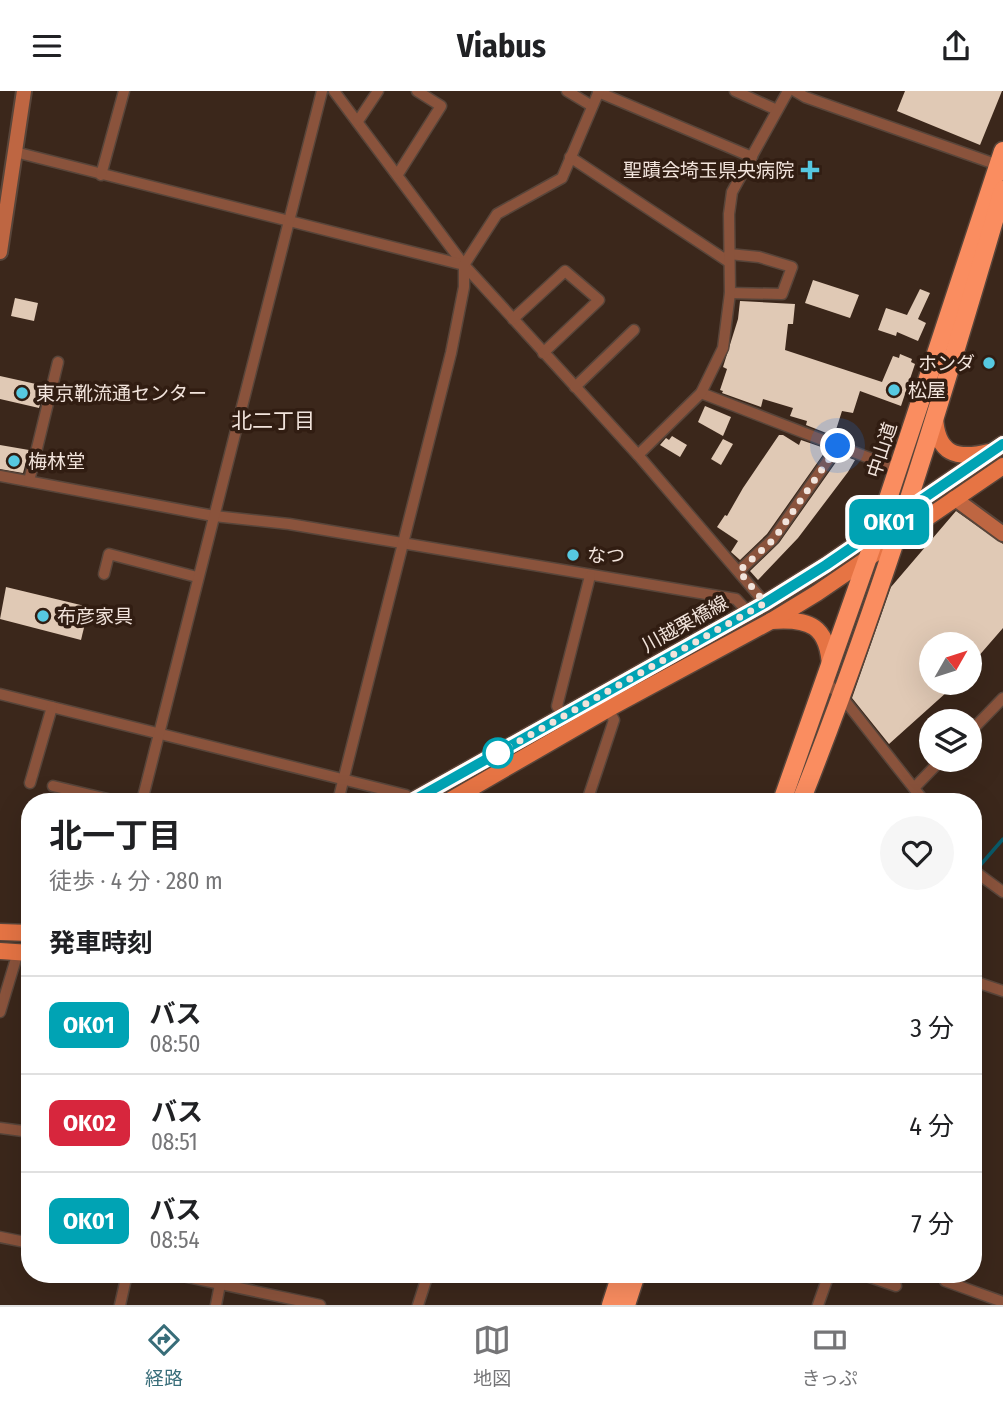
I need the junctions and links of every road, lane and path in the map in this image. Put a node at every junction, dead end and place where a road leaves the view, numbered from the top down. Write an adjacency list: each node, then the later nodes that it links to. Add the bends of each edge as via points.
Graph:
1 (23, 91): 15 (main road)
2 (124, 91): 20 (street)
3 (322, 91): 22 (street)
4 (334, 91): 14 (street)
5 (378, 91): 14 (street)
6 (417, 91): 19 (street, via 441,106)
7 (567, 91): 12 (street)
8 (598, 91): 12 (street); 17 (street)
9 (735, 91): 13 (street)
10 (788, 91): 13 (street)
11 (795, 91): 18 (street)
12 (592, 106): 16 (street)
13 (777, 110): 17 (street)
14 (358, 121): 19 (street)
15 (15, 152): 20 (street); 23 (main road)
16 (570, 157): 24 (street); 25 (street, via 562,178 497,214)
17 (752, 157): 24 (street, via 733,192)
18 (1001, 158): 38 (highway, 中山道)
19 (398, 174): 25 (street)
20 (102, 175): 22 (street)
21 (1003, 190): 33 (highway, 中山道)
22 (287, 221): 25 (street); 43 (street)
23 (0, 252)
24 (729, 258): 26 (street); 26 (street, via 759,257 792,267 782,294)
25 (464, 265): 27 (street); 47 (street, via 451,353)
26 (730, 293): 32 (street, via 723,348)
27 (513, 319): 29 (street); 29 (street, via 565,271 599,300)
28 (634, 330): 31 (street)
29 (543, 353): 31 (street)
30 (58, 362): 40 (street)
31 (575, 387): 36 (street)
32 (701, 393): 34 (street); 36 (street)
33 (935, 415): 35 (main road, via 939,439 953,453 975,455); 42 (highway, 中山道)
34 (838, 446): 38 (street); 49 (street, via 774,539)
35 (999, 447): 42 (main road, 川越栗橋線)
36 (638, 455): 49 (street)
37 (1003, 466): 41 (main road, 川越栗橋線)
38 (898, 469): 44 (highway, 中山道)
39 (0, 476): 40 (street)
40 (29, 481): 43 (street)
41 (954, 498): 45 (main road); 46 (main road, 川越栗橋線)
42 (903, 512): 44 (main road, 川越栗橋線); 46 (highway, 中山道)
43 (214, 516): 47 (street); 52 (street)
44 (878, 529): 48 (highway, 中山道); 53 (main road, 川越栗橋線)
45 (1003, 534)
46 (893, 540): 48 (main road, 川越栗橋線); 58 (highway, 中山道)
47 (402, 544): 51 (street); 66 (street)
48 (868, 558): 55 (main road, 川越栗橋線); 56 (highway, 中山道)
49 (739, 571): 53 (street)
50 (104, 574): 52 (street, via 109,554)
51 (590, 576): 54 (street, via 736,599); 62 (street, via 557,706)
52 (197, 577): 64 (street)
53 (765, 603): 54 (main road, 川越栗橋線)
54 (748, 612): 62 (main road, 川越栗橋線)
55 (771, 621): 56 (main road, via 799,621 820,632 829,653); 61 (main road, 川越栗橋線)
56 (828, 676): 58 (street); 77 (highway, 中山道)
57 (0, 694): 60 (street)
58 (842, 697): 69 (street); 78 (highway, 中山道)
59 (1003, 698): 63 (street)
60 (52, 707): 64 (street); 67 (street)
61 (608, 709): 75 (main road, 川越栗橋線); 76 (street, via 614,720)
62 (563, 716): 74 (main road, 川越栗橋線)
63 (982, 720)
64 (158, 733): 66 (street); 71 (street)
65 (929, 772): 69 (street)
66 (345, 779): 72 (street); 73 (street)
67 (30, 783)
68 (53, 786): 70 (street)
69 (914, 788): 79 (street)
70 (83, 793)
71 (144, 793)
72 (341, 793)
73 (398, 793)
74 (425, 793)
75 (467, 793)
76 (590, 793)
77 (785, 793)
78 (804, 793)
79 (918, 793)
80 (982, 877): 81 (street)
81 (1003, 893)
82 (0, 932): 83 (main road)
83 (21, 933)
84 (0, 951): 85 (main road)
85 (21, 953)
86 (21, 960): 89 (street)
87 (982, 984): 88 (street)
88 (1003, 991)
89 (0, 1012)
90 (0, 1128): 91 (street)
91 (21, 1131)
92 (0, 1237): 93 (street)
93 (21, 1241)
94 (125, 1283): 105 (street)
95 (219, 1283): 106 (street)
96 (235, 1283): 107 (street)
97 (425, 1283): 108 (street)
98 (618, 1283): 109 (highway)
99 (633, 1283): 110 (highway)
100 (826, 1283): 111 (street)
101 (888, 1283): 103 (street)
102 (951, 1283): 104 (street)
103 (897, 1286)
104 (1003, 1302)
105 (120, 1305)
106 (216, 1305)
107 (320, 1305)
108 (418, 1305)
109 (611, 1305)
110 (626, 1305)
111 (818, 1305)

